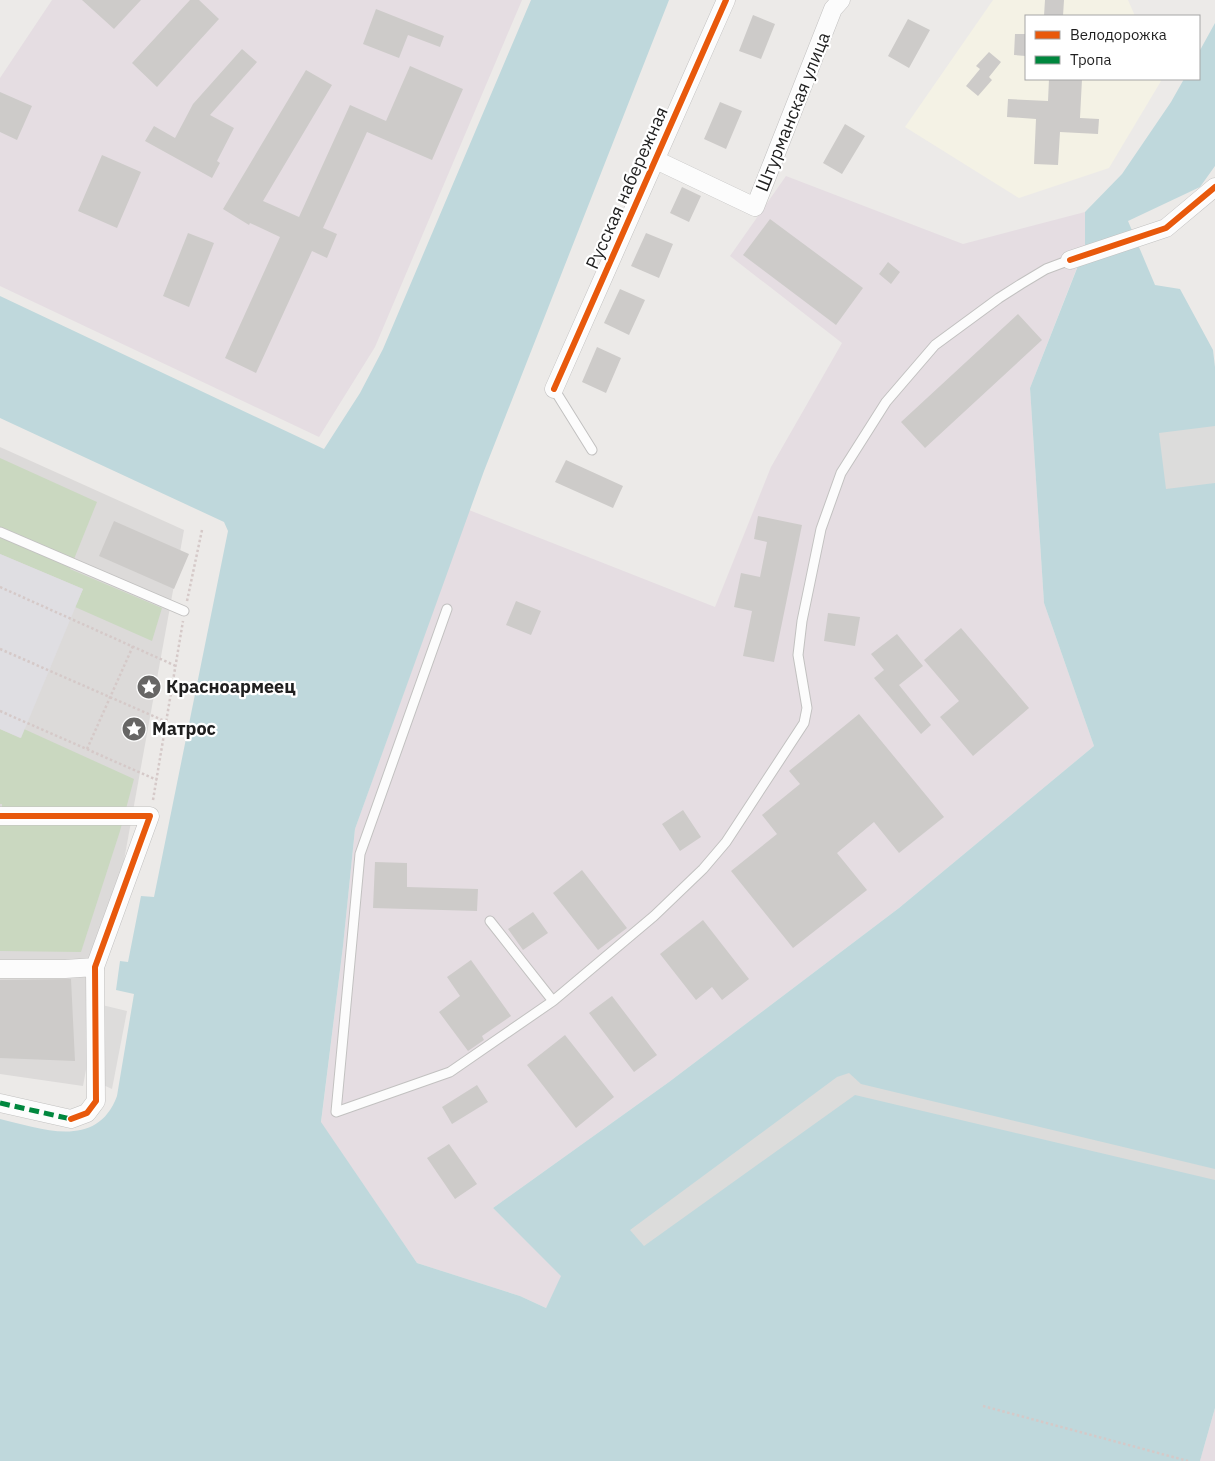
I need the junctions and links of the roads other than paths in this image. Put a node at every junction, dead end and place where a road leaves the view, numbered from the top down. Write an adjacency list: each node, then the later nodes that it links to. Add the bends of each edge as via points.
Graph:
1 (726, 0): 3 (street, Русская набережная)
2 (841, 0): 3 (street, Штурманская улица, via 833,10 755,207)
3 (656, 160): 6 (street, Русская набережная)
4 (1215, 187): 5 (street, via 1166,228)
5 (1070, 260): 15 (lane, via 1021,284 935,345 886,402 841,473 821,529 798,655 807,708 804,723 726,842 703,869 654,916)
6 (554, 389): 7 (lane)
7 (592, 450)
8 (0, 532): 10 (lane)
9 (447, 609): 15 (lane, via 360,854 336,1112 450,1072)
10 (184, 612)
11 (0, 816): 13 (street, via 150,816)
12 (490, 921): 15 (lane)
13 (95, 967): 14 (street); 16 (street, via 96,1101 87,1114 71,1119)
14 (0, 970)
15 (553, 1001)
16 (0, 1104)

